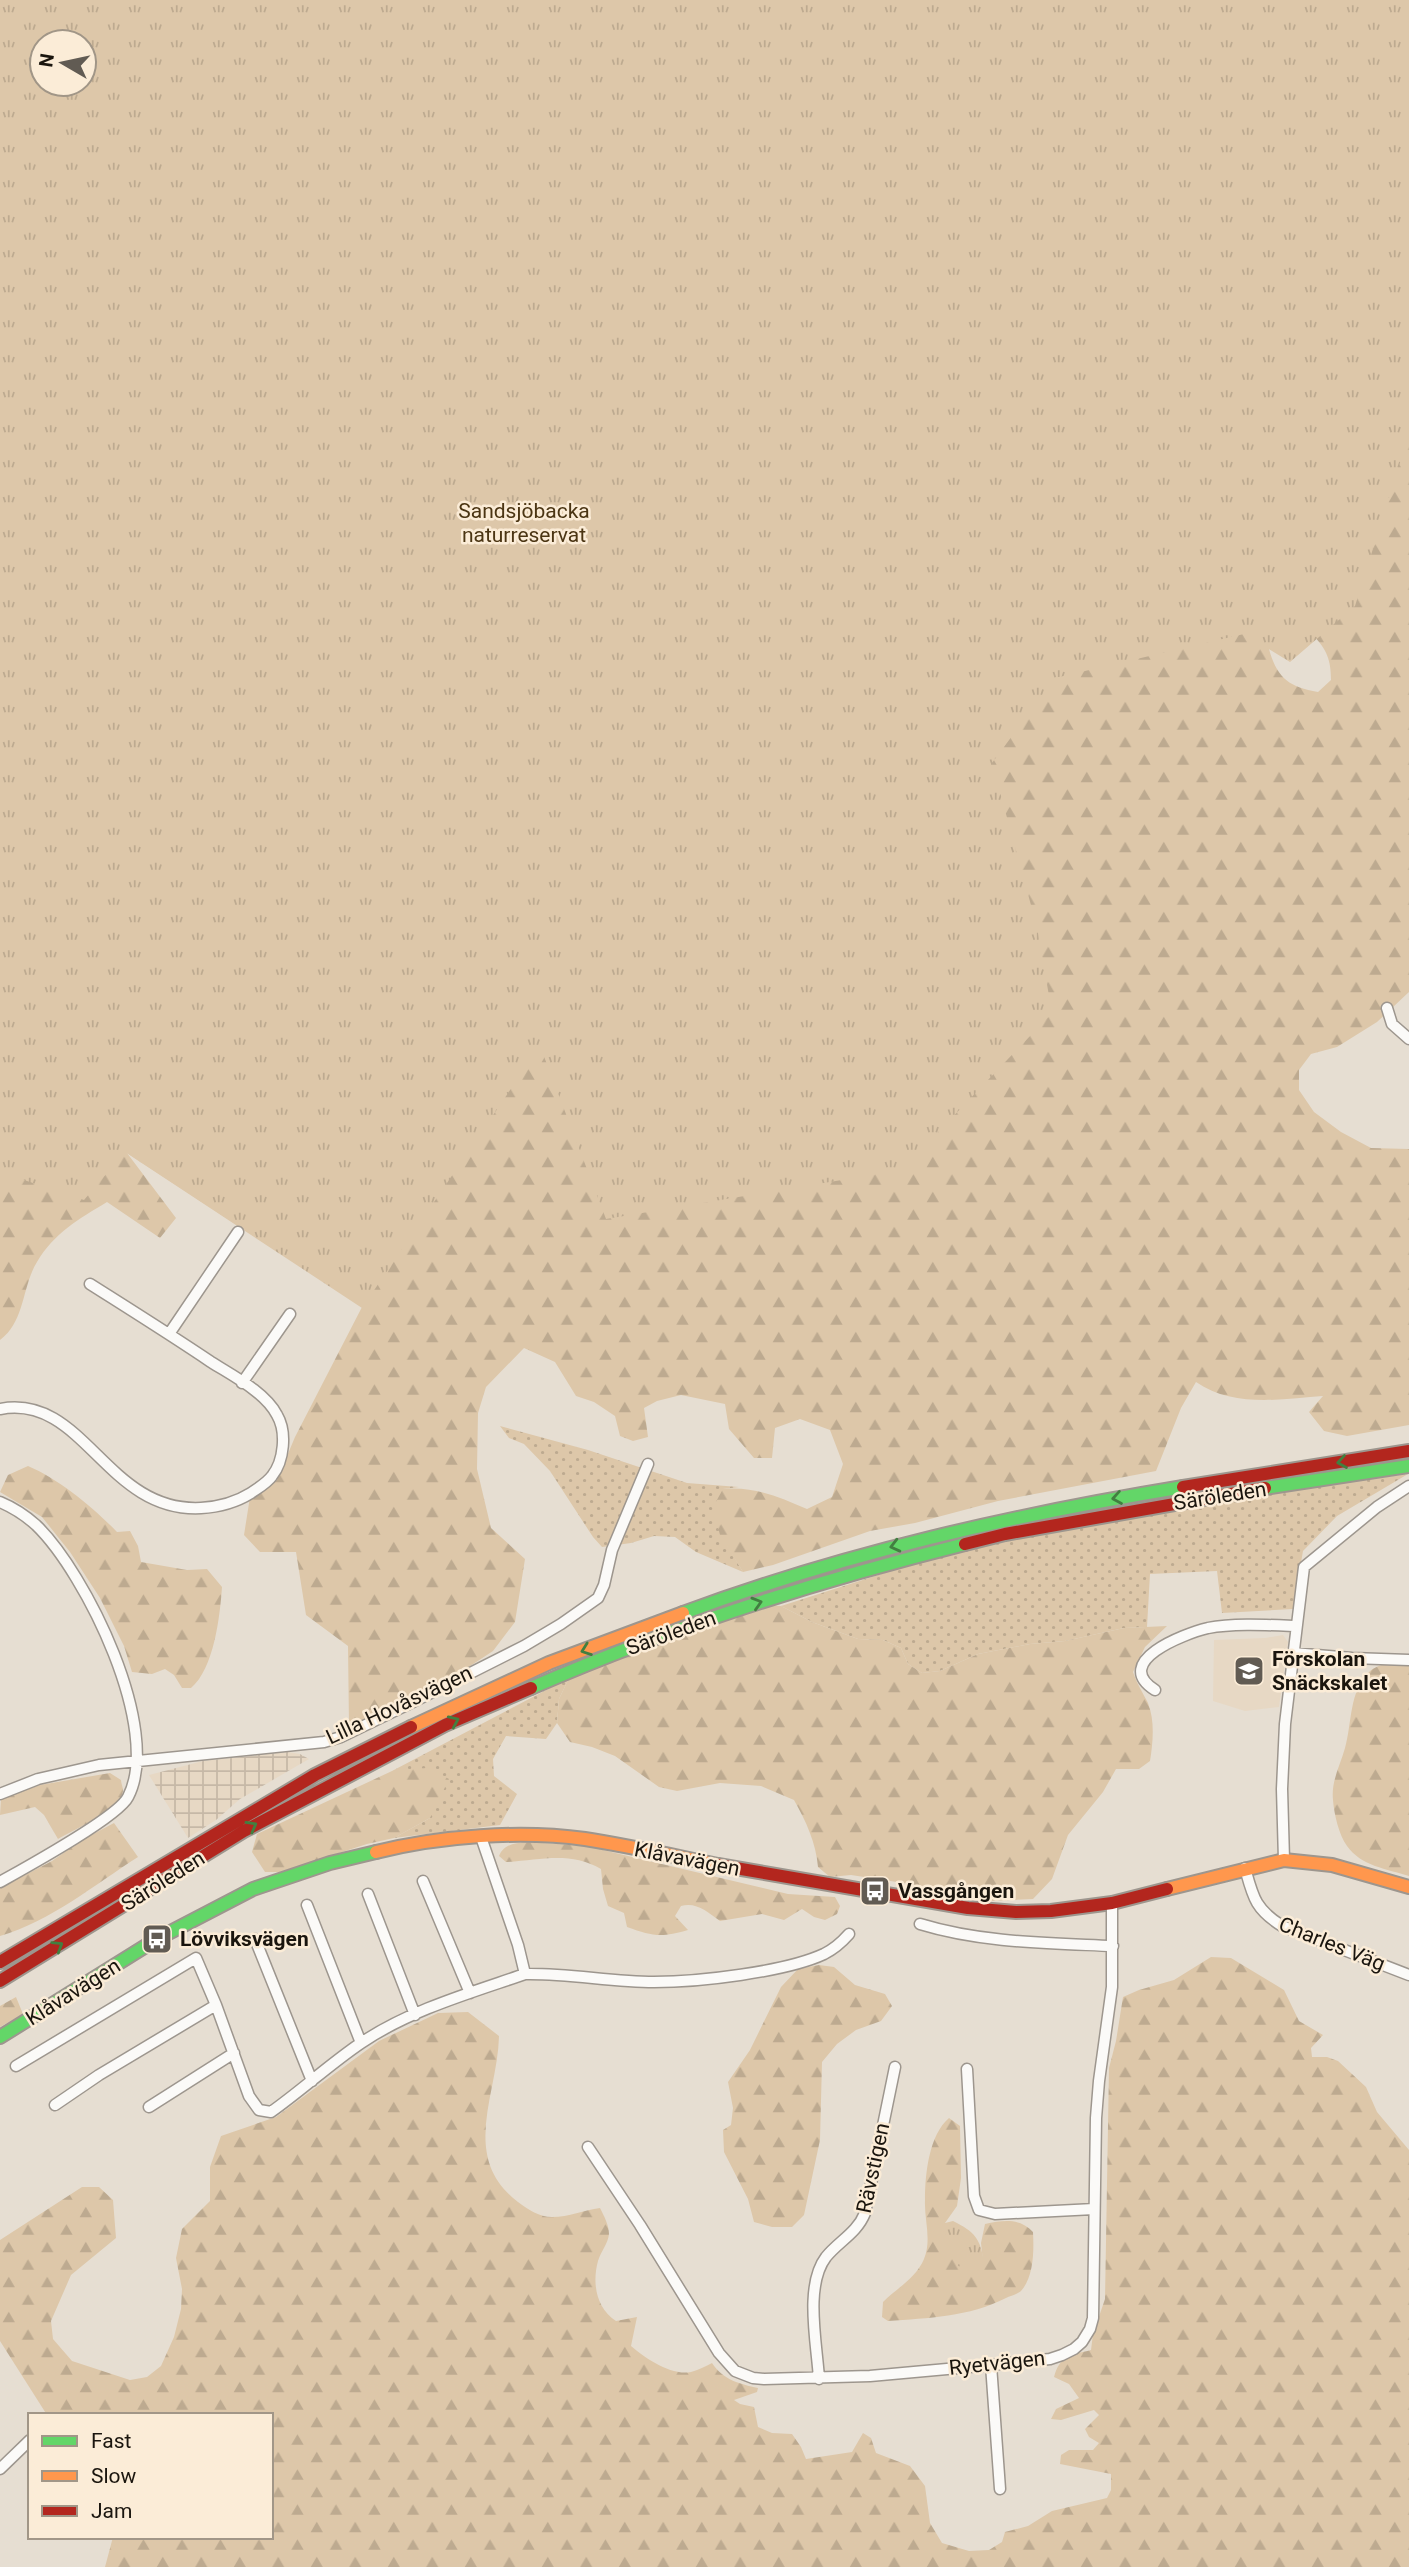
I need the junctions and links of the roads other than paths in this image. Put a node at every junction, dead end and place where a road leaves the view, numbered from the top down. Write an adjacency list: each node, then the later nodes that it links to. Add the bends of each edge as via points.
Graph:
1 (1387, 1008): 2 (street, via 1392,1024)
2 (1406, 1037)
3 (238, 1232): 6 (street)
4 (90, 1284): 6 (street)
5 (290, 1314): 7 (street)
6 (169, 1334): 7 (street)
7 (242, 1382): 8 (street, via 277,1414 282,1426 281,1454 271,1477 260,1486 233,1503 213,1507 180,1508 151,1499 48,1413 19,1406)
8 (0, 1409)
9 (1409, 1451): 33 (main road, Säröleden, one-way to 33, via 1016,1517 836,1562 718,1600 549,1663 315,1775)
10 (648, 1464): 18 (street, Lilla Hovåsvägen, via 612,1550 598,1598 561,1624 341,1737)
11 (1409, 1466): 36 (main road, Säröleden, one-way to 11, via 244,1831 379,1758 546,1681 719,1614 992,1537)
12 (1409, 1486): 14 (street, via 1304,1567)
13 (0, 1502): 18 (street, via 48,1538 92,1605 126,1691)
14 (1296, 1626): 15 (street); 17 (street, via 1208,1628 1162,1647 1148,1655 1140,1674)
15 (1293, 1653): 16 (street); 21 (street, via 1282,1789)
16 (1409, 1660)
17 (1155, 1690)
18 (138, 1761): 19 (street, Lilla Hovåsvägen, via 59,1774); 24 (street, via 128,1800 110,1816)
19 (0, 1794)
20 (481, 1837): 27 (main road, Klåvavägen, via 584,1839 968,1908 1051,1911); 34 (street); 40 (main road, Klåvavägen, via 369,1853 253,1889 157,1939)
21 (1284, 1860): 22 (main road, Klåvavägen); 25 (main road, Klåvavägen, via 1329,1863)
22 (1245, 1868): 27 (main road, Klåvavägen); 35 (street, Charles Väg, via 1256,1905 1264,1915)
23 (423, 1881): 37 (street)
24 (0, 1882)
25 (1409, 1888)
26 (368, 1894): 39 (street)
27 (1111, 1903): 32 (street, Ryetvägen)
28 (307, 1905): 41 (street)
29 (920, 1924): 32 (street, via 992,1940)
30 (849, 1934): 34 (street, via 831,1951 812,1958 688,1981)
31 (255, 1939): 46 (street)
32 (1113, 1945): 50 (street, Ryetvägen, via 1111,2010 1099,2081)
33 (0, 1962)
34 (525, 1975): 37 (street)
35 (1409, 1975)
36 (0, 1981)
37 (470, 1993): 39 (street)
38 (216, 2005): 42 (street); 43 (street, via 196,1958); 47 (street)
39 (415, 2015): 41 (street)
40 (0, 2037)
41 (361, 2043): 46 (street)
42 (234, 2053): 46 (street, via 254,2106 265,2113); 48 (street)
43 (16, 2066)
44 (895, 2067): 52 (street, Rävstigen, via 865,2213 854,2232 823,2262 814,2285)
45 (967, 2069): 50 (street, via 974,2196 979,2210 995,2214)
46 (312, 2081)
47 (55, 2105)
48 (149, 2107)
49 (588, 2147): 52 (street, Ryetvägen, via 728,2364 753,2378)
50 (1094, 2209): 51 (street, Ryetvägen, via 1094,2301 1087,2335 1062,2355)
51 (991, 2365): 52 (street, Ryetvägen); 55 (street)
52 (819, 2379)
53 (28, 2442): 54 (street)
54 (0, 2469)
55 (1000, 2489)

